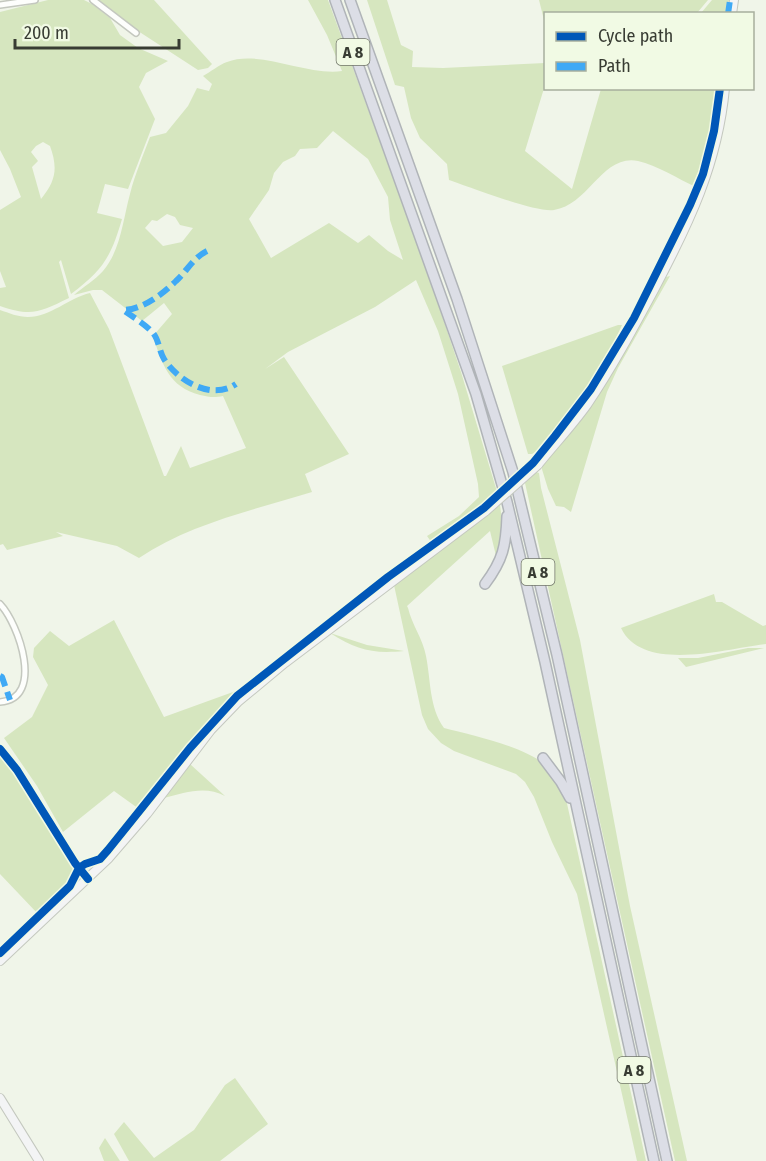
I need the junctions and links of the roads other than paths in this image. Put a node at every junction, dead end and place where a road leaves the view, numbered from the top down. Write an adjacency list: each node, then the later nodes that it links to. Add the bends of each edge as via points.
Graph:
1 (35, 0): 5 (street)
2 (93, 0): 6 (street)
3 (335, 0): 8 (highway, A 8, via 470,375)
4 (350, 0): 20 (highway, A 8, via 457,298 513,472 557,655)
5 (0, 5)
6 (136, 33)
7 (725, 90): 15 (main road, bridge, via 708,175 688,224 607,374 574,422 537,465 486,511 238,702 211,730 126,840)
8 (507, 502): 9 (highway, via 504,550); 14 (highway, A 8)
9 (485, 584)
10 (0, 604): 11 (street, via 10,619 25,667 18,695)
11 (0, 702)
12 (0, 749): 15 (main road)
13 (543, 758): 14 (highway)
14 (576, 812): 19 (highway, A 8)
15 (88, 879): 16 (main road)
16 (0, 961)
17 (0, 1098): 18 (main road)
18 (39, 1161)
19 (654, 1161)
20 (667, 1161)

